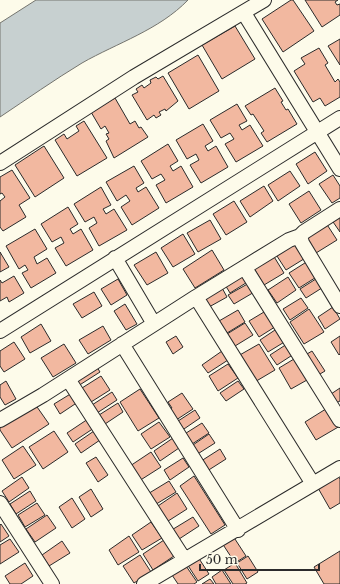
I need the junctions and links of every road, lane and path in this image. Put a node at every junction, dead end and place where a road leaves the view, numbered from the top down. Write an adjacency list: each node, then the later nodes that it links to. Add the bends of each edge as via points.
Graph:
1 (264, 0): 2 (street)
2 (244, 13): 4 (street); 5 (street, via 134,78)
3 (340, 118): 4 (street)
4 (317, 132): 6 (street); 9 (street)
5 (0, 163)
6 (340, 169)
7 (340, 209): 8 (street)
8 (300, 236): 10 (street, via 289,240); 12 (street)
9 (115, 258): 13 (street); 14 (street)
10 (245, 268): 11 (street); 18 (street)
11 (196, 297): 13 (street); 20 (street)
12 (340, 306)
13 (154, 324): 15 (street)
14 (0, 331)
15 (122, 344): 16 (street); 22 (street)
16 (68, 379): 17 (street); 23 (street)
17 (0, 420)
18 (340, 420)
19 (340, 468): 20 (street)
20 (313, 484): 22 (street)
21 (0, 503): 24 (street)
22 (238, 530): 23 (street)
23 (184, 560): 25 (street)
24 (52, 584)
25 (144, 584)

